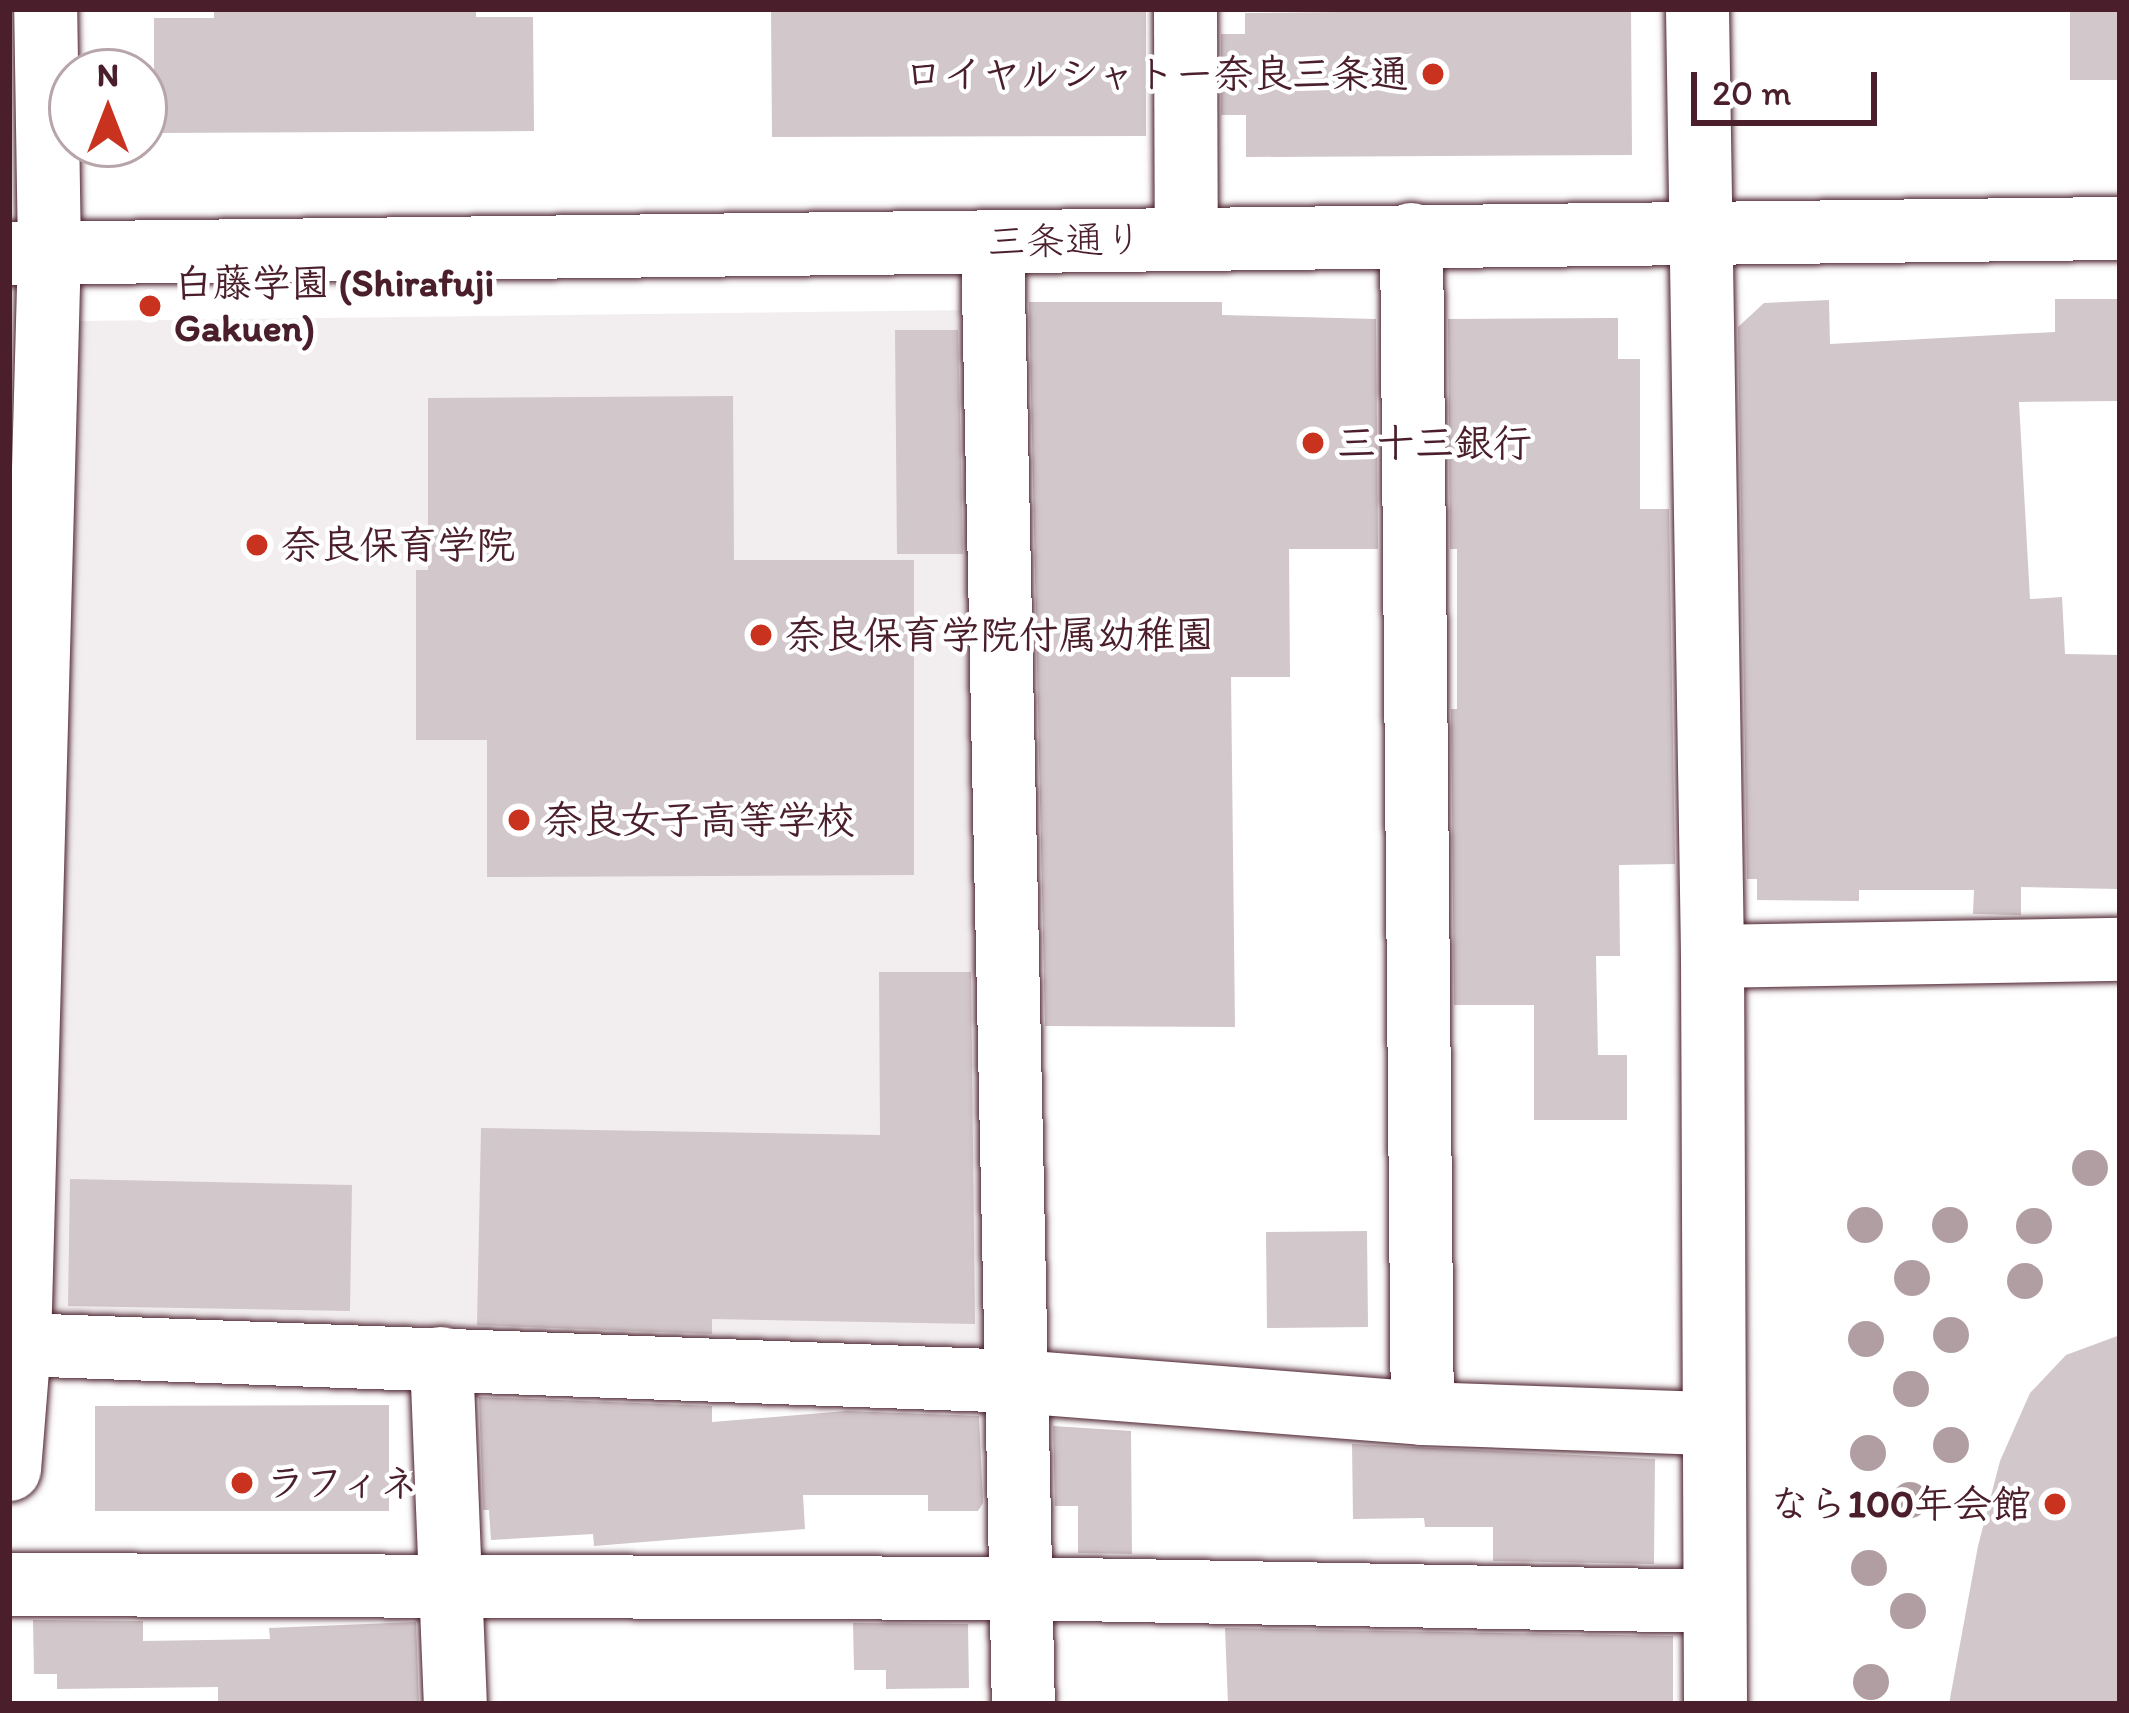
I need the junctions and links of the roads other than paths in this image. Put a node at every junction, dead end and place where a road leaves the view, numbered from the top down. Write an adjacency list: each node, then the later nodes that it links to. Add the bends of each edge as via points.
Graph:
1 (45, 9): 9 (street)
2 (1184, 9): 7 (street)
3 (1697, 9): 5 (street)
4 (2120, 228): 5 (street, 三条通り)
5 (1701, 229): 6 (street, 三条通り); 11 (street)
6 (1411, 234): 7 (street, 三条通り); 17 (street)
7 (1186, 239): 8 (street, 三条通り)
8 (992, 242): 9 (street, 三条通り); 16 (street)
9 (29, 253): 12 (street)
10 (2120, 949): 11 (street)
11 (1712, 956): 18 (street)
12 (18, 1061): 13 (street)
13 (13, 1269): 14 (street)
14 (19, 1344): 15 (street); 19 (street)
15 (441, 1358): 16 (street); 21 (street)
16 (1017, 1381): 17 (street); 22 (street)
17 (1422, 1413): 18 (street)
18 (1714, 1423): 23 (street)
19 (9, 1468)
20 (9, 1585): 21 (street)
21 (447, 1588): 22 (street); 24 (street)
22 (1021, 1588): 23 (street); 25 (street)
23 (1714, 1601): 26 (street)
24 (455, 1704)
25 (1023, 1704)
26 (1715, 1704)

